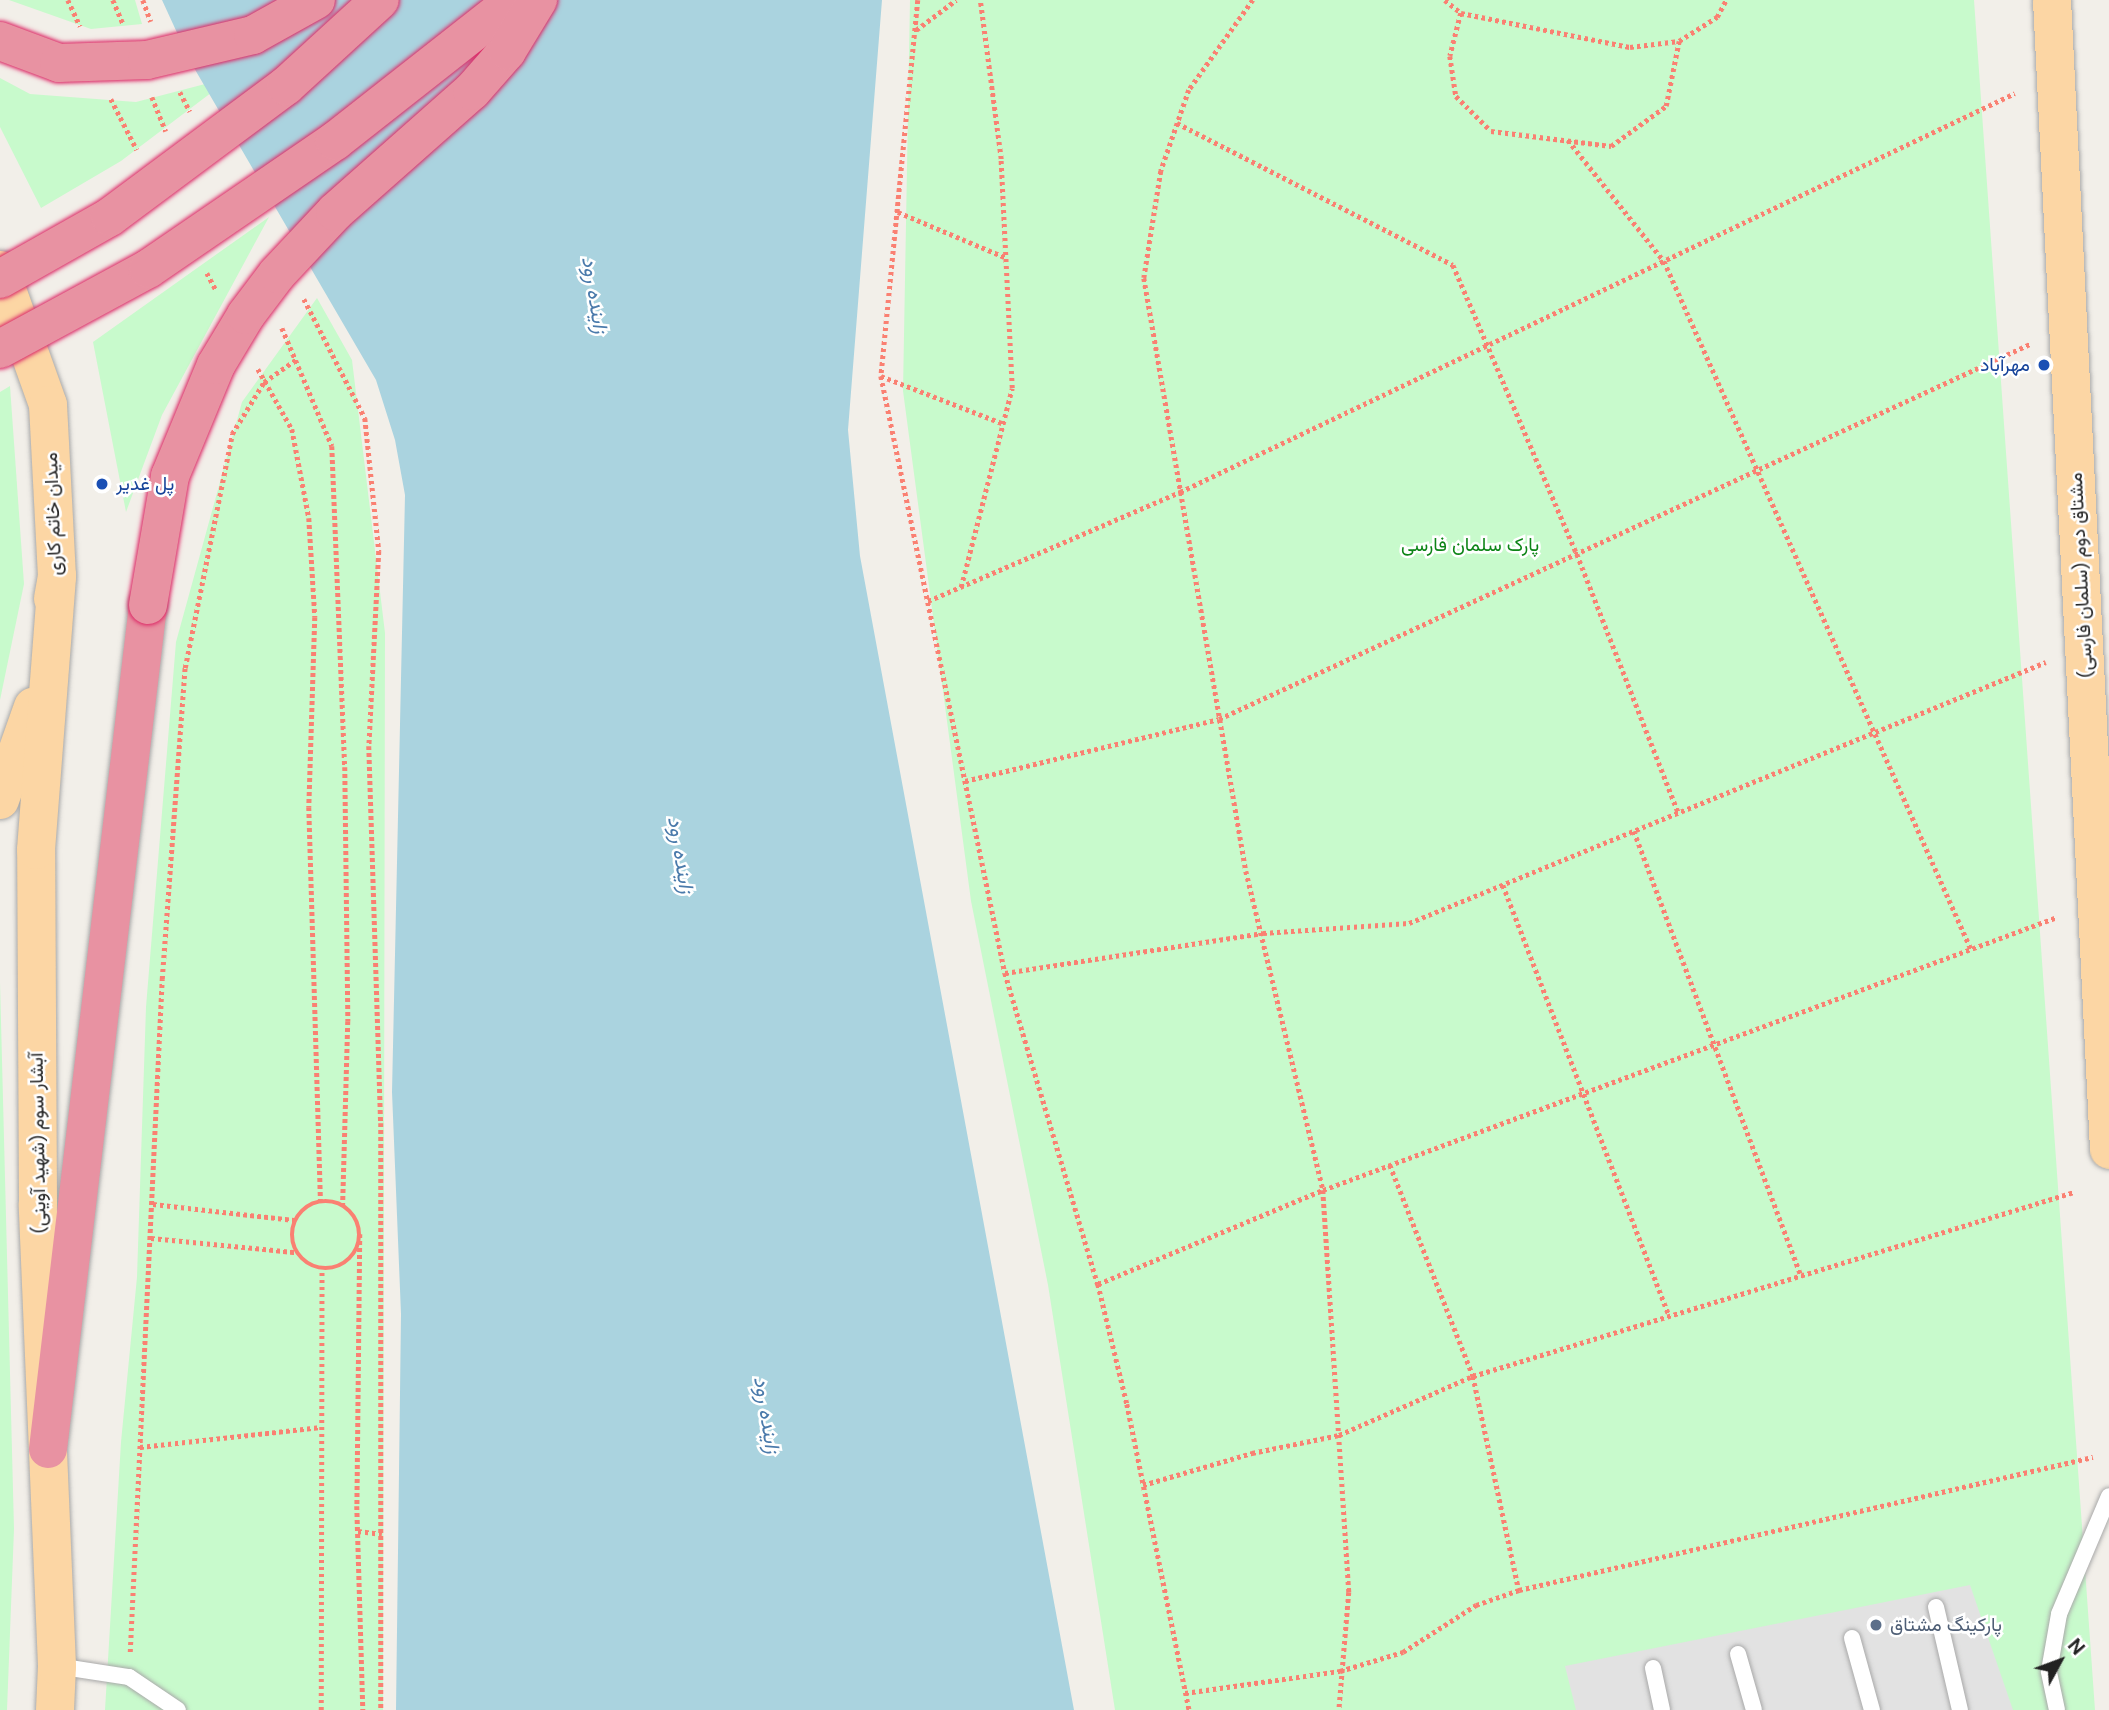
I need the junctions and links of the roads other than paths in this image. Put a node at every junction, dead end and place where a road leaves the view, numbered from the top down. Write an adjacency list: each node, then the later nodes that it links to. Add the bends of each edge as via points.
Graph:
1 (316, 0): 6 (highway, bridge, via 253,36 147,60 59,63)
2 (380, 0): 8 (highway, bridge, via 286,86 110,217)
3 (514, 0): 9 (highway, bridge, via 335,141 149,269)
4 (538, 0): 13 (highway, bridge, via 508,51 472,91 335,212 246,315 216,365 170,476 148,605)
5 (2052, 0): 12 (main road, مشتاق دوم (سلمان فارسی))
6 (0, 41)
7 (0, 270): 10 (main road, میدان خاتم کاری, via 48,405)
8 (0, 279)
9 (0, 349)
10 (57, 576): 11 (main road, میدان خاتم کاری, via 33,709); 13 (main road, آبشار سوم (شهید آوینی), via 36,850 38,1204)
11 (0, 800)
12 (2109, 1150)
13 (48, 1450): 18 (main road, آبشار سوم (شهید آوینی))
14 (2109, 1496): 26 (lane, via 2059,1614 2049,1671)
15 (1936, 1607): 25 (lane)
16 (1852, 1638): 24 (lane)
17 (1738, 1654): 23 (lane)
18 (57, 1666): 20 (main road, آبشار سوم (شهید آوینی)); 21 (lane, via 129,1677)
19 (1653, 1668): 22 (lane)
20 (55, 1710)
21 (178, 1710)
22 (1662, 1710)
23 (1754, 1710)
24 (1872, 1710)
25 (1960, 1710)
26 (2057, 1710)

